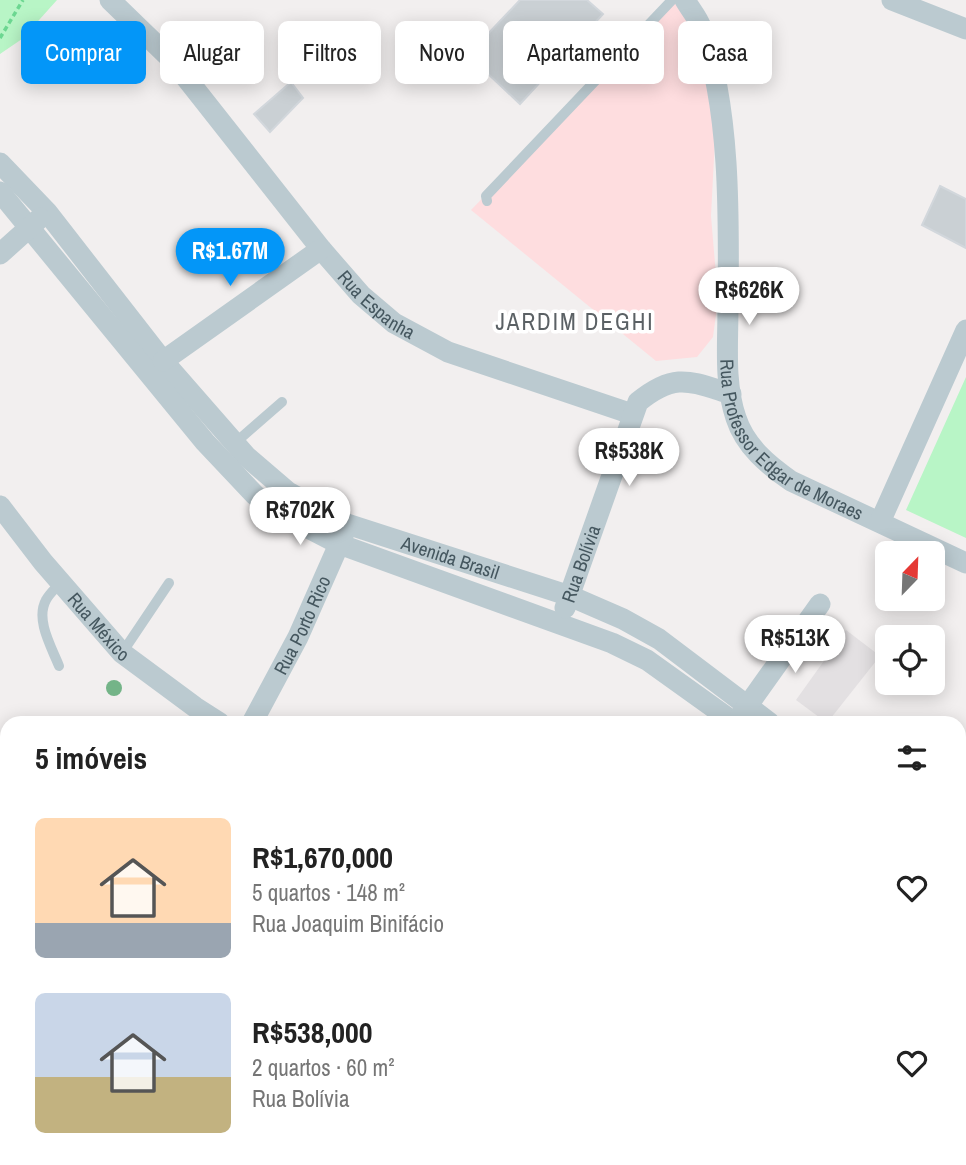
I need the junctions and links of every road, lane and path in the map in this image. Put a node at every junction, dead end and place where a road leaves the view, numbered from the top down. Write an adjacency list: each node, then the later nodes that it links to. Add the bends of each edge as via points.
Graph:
1 (23, 0): 7 (path)
2 (110, 0): 13 (street, Rua Espanha, via 172,60)
3 (672, 0): 10 (lane, via 486,196)
4 (685, 0): 17 (street, Rua Professor Edgar de Moraes, via 700,25 722,120)
5 (892, 0): 6 (street)
6 (966, 29)
7 (0, 38)
8 (0, 163): 11 (street, Avenida Brasil)
9 (0, 192): 12 (street, Avenida Brasil)
10 (487, 201)
11 (47, 212): 12 (street); 16 (street, Avenida Brasil)
12 (31, 227): 14 (street); 23 (street, Avenida Brasil, via 147,373 255,495 277,512)
13 (321, 249): 16 (street); 19 (street, Rua Espanha, via 361,295 394,323 448,352)
14 (0, 254)
15 (966, 330): 22 (street)
16 (163, 361): 20 (street, Avenida Brasil)
17 (731, 394): 19 (street, Rua Bolívia, via 687,381 670,382 653,389); 22 (street, Rua Professor Edgar de Moraes, via 747,441 769,465 791,481)
18 (282, 402): 20 (lane)
19 (632, 414): 27 (street, Rua Bolívia)
20 (235, 443): 23 (street, Avenida Brasil)
21 (0, 506): 25 (street, Rua México)
22 (880, 522): 24 (street, Rua Professor Edgar de Moraes)
23 (343, 534): 27 (street, Avenida Brasil); 29 (street, Avenida Brasil); 33 (street, Rua Porto Rico, via 298,637)
24 (966, 563)
25 (60, 583): 30 (street, Rua México); 31 (lane, via 42,612)
26 (169, 583): 30 (lane)
27 (570, 596): 29 (street, Rua Bolívia); 35 (street, Avenida Brasil, via 659,639)
28 (820, 604): 36 (street)
29 (558, 622): 34 (street, Avenida Brasil, via 647,660)
30 (122, 653): 32 (street, Rua México)
31 (60, 666)
32 (209, 716)
33 (256, 716)
34 (737, 716)
35 (738, 716)
36 (740, 716)

